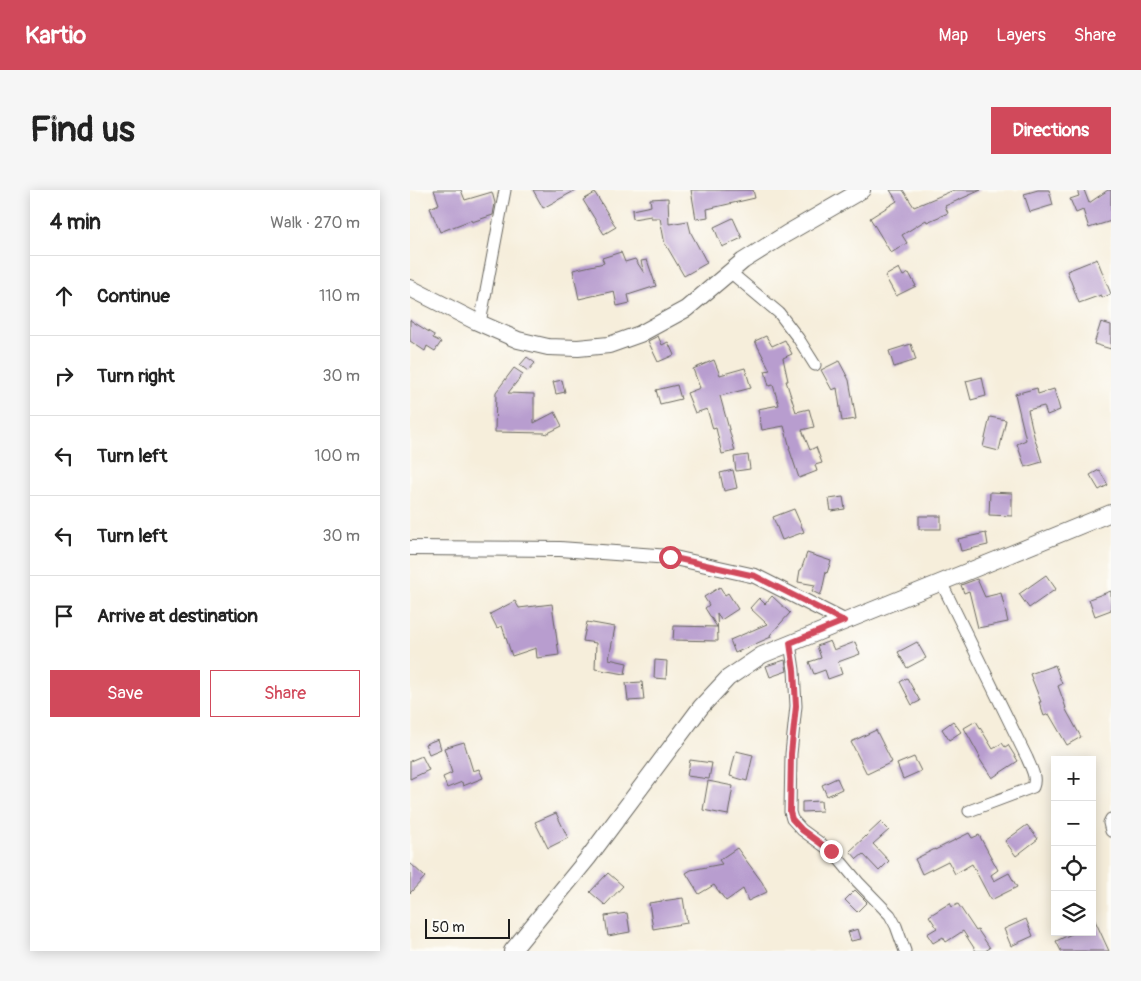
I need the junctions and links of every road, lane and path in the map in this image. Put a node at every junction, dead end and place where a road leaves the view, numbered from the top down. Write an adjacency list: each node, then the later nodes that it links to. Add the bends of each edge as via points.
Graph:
1 (506, 190): 5 (street)
2 (862, 190): 3 (main road, via 786,234)
3 (730, 272): 5 (main road, via 686,309 640,334 609,345 548,347 518,340); 6 (street, via 779,314)
4 (410, 288): 5 (main road)
5 (480, 323)
6 (814, 365)
7 (1111, 513): 9 (main road)
8 (410, 548): 10 (street, via 560,549 670,557 755,576)
9 (941, 582): 10 (main road); 12 (street, via 1027,758 1035,781 1033,787)
10 (844, 621): 11 (main road)
11 (790, 643): 15 (main road, via 762,655 728,678 701,707 588,858); 16 (street, via 796,706 791,754 792,819 831,851 890,914)
12 (969, 811)
13 (1111, 819): 14 (street)
14 (1111, 831)
15 (512, 951)
16 (905, 951)

